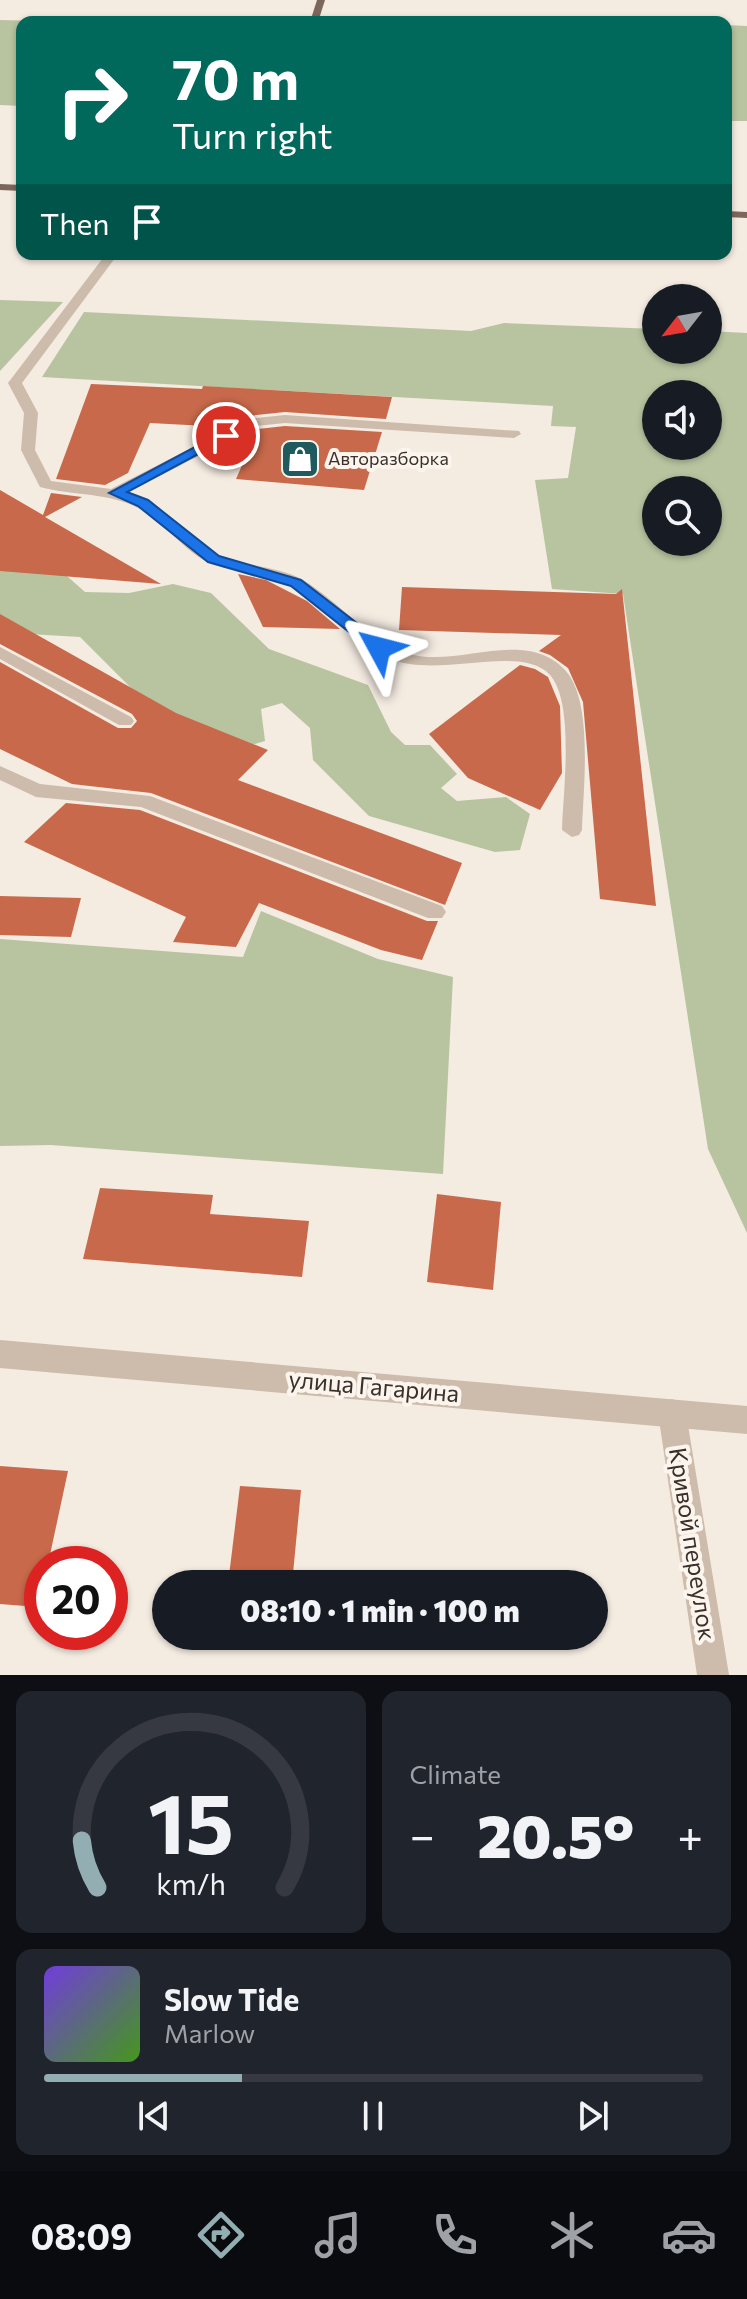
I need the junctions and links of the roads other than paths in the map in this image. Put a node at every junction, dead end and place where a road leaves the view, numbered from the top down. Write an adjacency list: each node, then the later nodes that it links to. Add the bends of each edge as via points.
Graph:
1 (735, 0): 2 (street)
2 (747, 0)
3 (107, 260): 4 (street)
4 (7, 387): 6 (street, via 31,413 28,450 45,484 69,492)
5 (514, 434): 6 (street, via 285,419 253,422)
6 (116, 493): 10 (street, via 143,503 213,559 296,583 379,648 416,661 506,655 541,661 560,674 573,711)
7 (0, 652): 8 (street)
8 (125, 721)
9 (0, 772): 11 (street, via 36,790 143,801)
10 (572, 830)
11 (435, 912)
12 (0, 1354): 13 (street, улица Гагарина)
13 (672, 1413): 14 (street, улица Гагарина); 15 (street, Кривой переулок)
14 (747, 1420)
15 (713, 1675)

